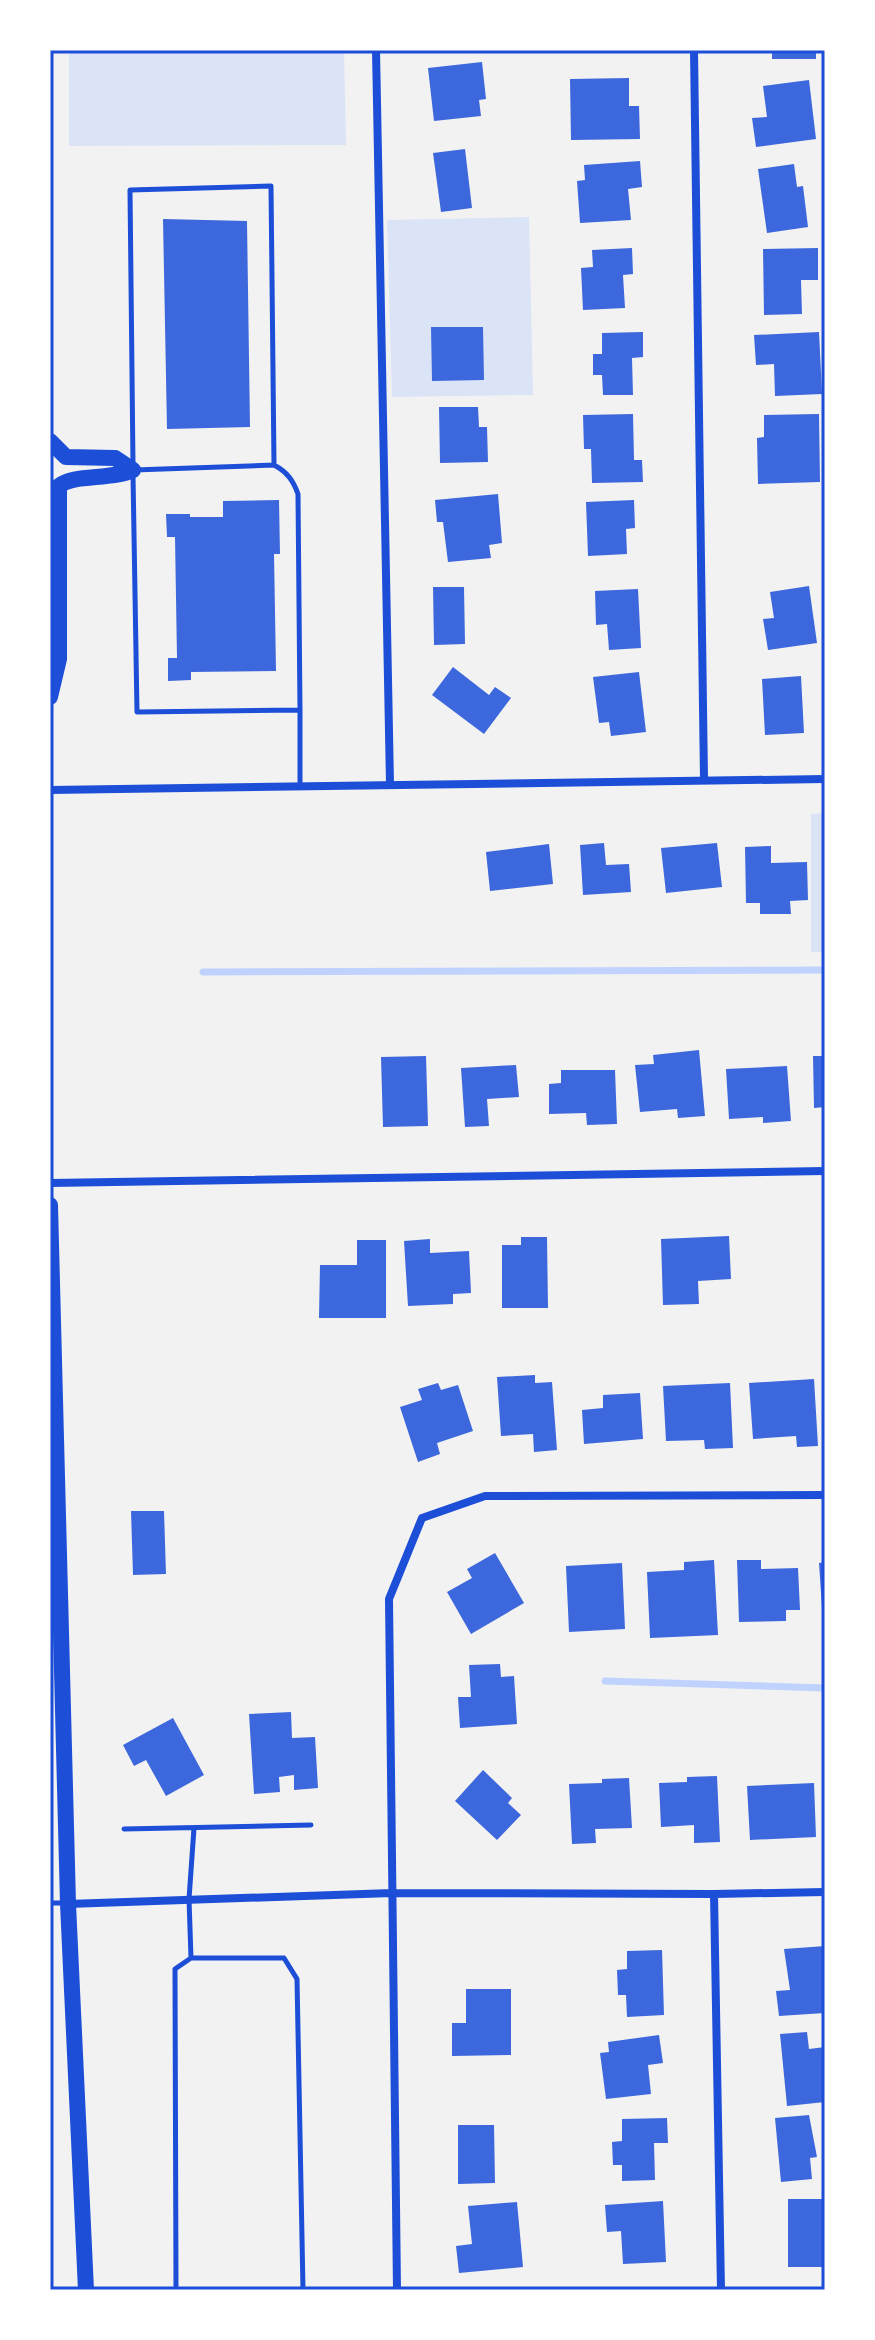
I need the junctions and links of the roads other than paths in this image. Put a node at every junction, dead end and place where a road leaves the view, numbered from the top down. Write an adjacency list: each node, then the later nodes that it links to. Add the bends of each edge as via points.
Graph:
1 (376, 50): 10 (street)
2 (694, 50): 8 (street)
3 (50, 441): 5 (main road, via 66,457 115,458)
4 (274, 465): 5 (lane); 5 (lane, via 271,186 130,190); 7 (lane, via 298,494)
5 (133, 470): 6 (main road, via 119,477 72,479 59,486 59,659); 7 (lane, via 137,712)
6 (50, 697)
7 (300, 710): 11 (lane)
8 (704, 779): 9 (street); 10 (street)
9 (825, 779)
10 (390, 784): 11 (street)
11 (300, 786): 12 (street)
12 (50, 790)
13 (825, 1171): 14 (street)
14 (50, 1183)
15 (50, 1205): 25 (main road)
16 (825, 1495): 21 (street, via 485,1496 422,1518 389,1599)
17 (311, 1825): 18 (lane)
18 (194, 1828): 19 (lane); 23 (lane)
19 (124, 1829)
20 (825, 1892): 22 (street)
21 (392, 1893): 22 (street); 23 (street); 30 (street)
22 (714, 1894): 31 (street)
23 (189, 1899): 25 (street); 26 (lane)
24 (50, 1903): 25 (lane)
25 (68, 1904): 27 (main road)
26 (191, 1958): 28 (lane, via 175,1969); 29 (lane, via 284,1958 297,1979)
27 (86, 2290)
28 (176, 2290)
29 (303, 2290)
30 (397, 2290)
31 (721, 2290)

